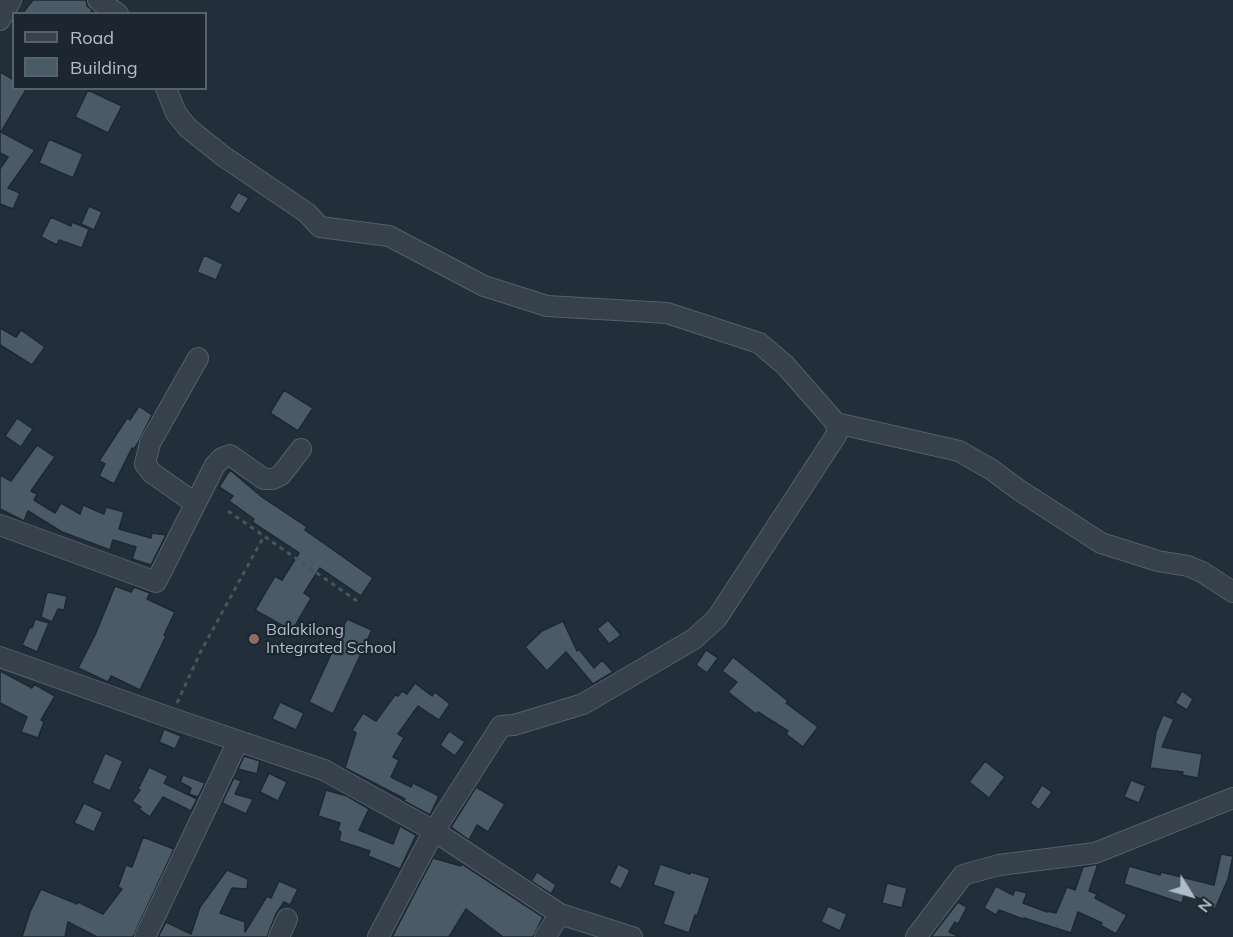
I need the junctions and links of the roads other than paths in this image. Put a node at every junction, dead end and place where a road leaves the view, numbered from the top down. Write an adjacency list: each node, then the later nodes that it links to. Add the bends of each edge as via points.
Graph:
1 (11, 0): 4 (street)
2 (98, 0): 3 (street)
3 (115, 12)
4 (0, 20)
5 (167, 90): 7 (street, via 188,129 307,213 320,227 389,236 484,286 547,306 667,313 759,343 785,365)
6 (198, 358): 9 (street, via 150,442 145,464)
7 (836, 423): 11 (street, via 959,452 1101,543 1188,566); 15 (street, via 837,434 717,618 694,639 583,704 501,726)
8 (301, 448): 9 (street, via 281,475 273,479 264,479 230,455 222,458 214,465)
9 (195, 502): 10 (street, via 156,582)
10 (0, 525)
11 (1233, 592)
12 (0, 657): 13 (street)
13 (238, 741): 15 (street, via 324,770); 17 (street)
14 (1233, 798): 21 (street, via 1095,853 963,875)
15 (434, 831): 16 (street); 18 (street)
16 (560, 914): 19 (street); 20 (street)
17 (145, 937)
18 (378, 937)
19 (545, 937)
20 (632, 937)
21 (916, 937)

